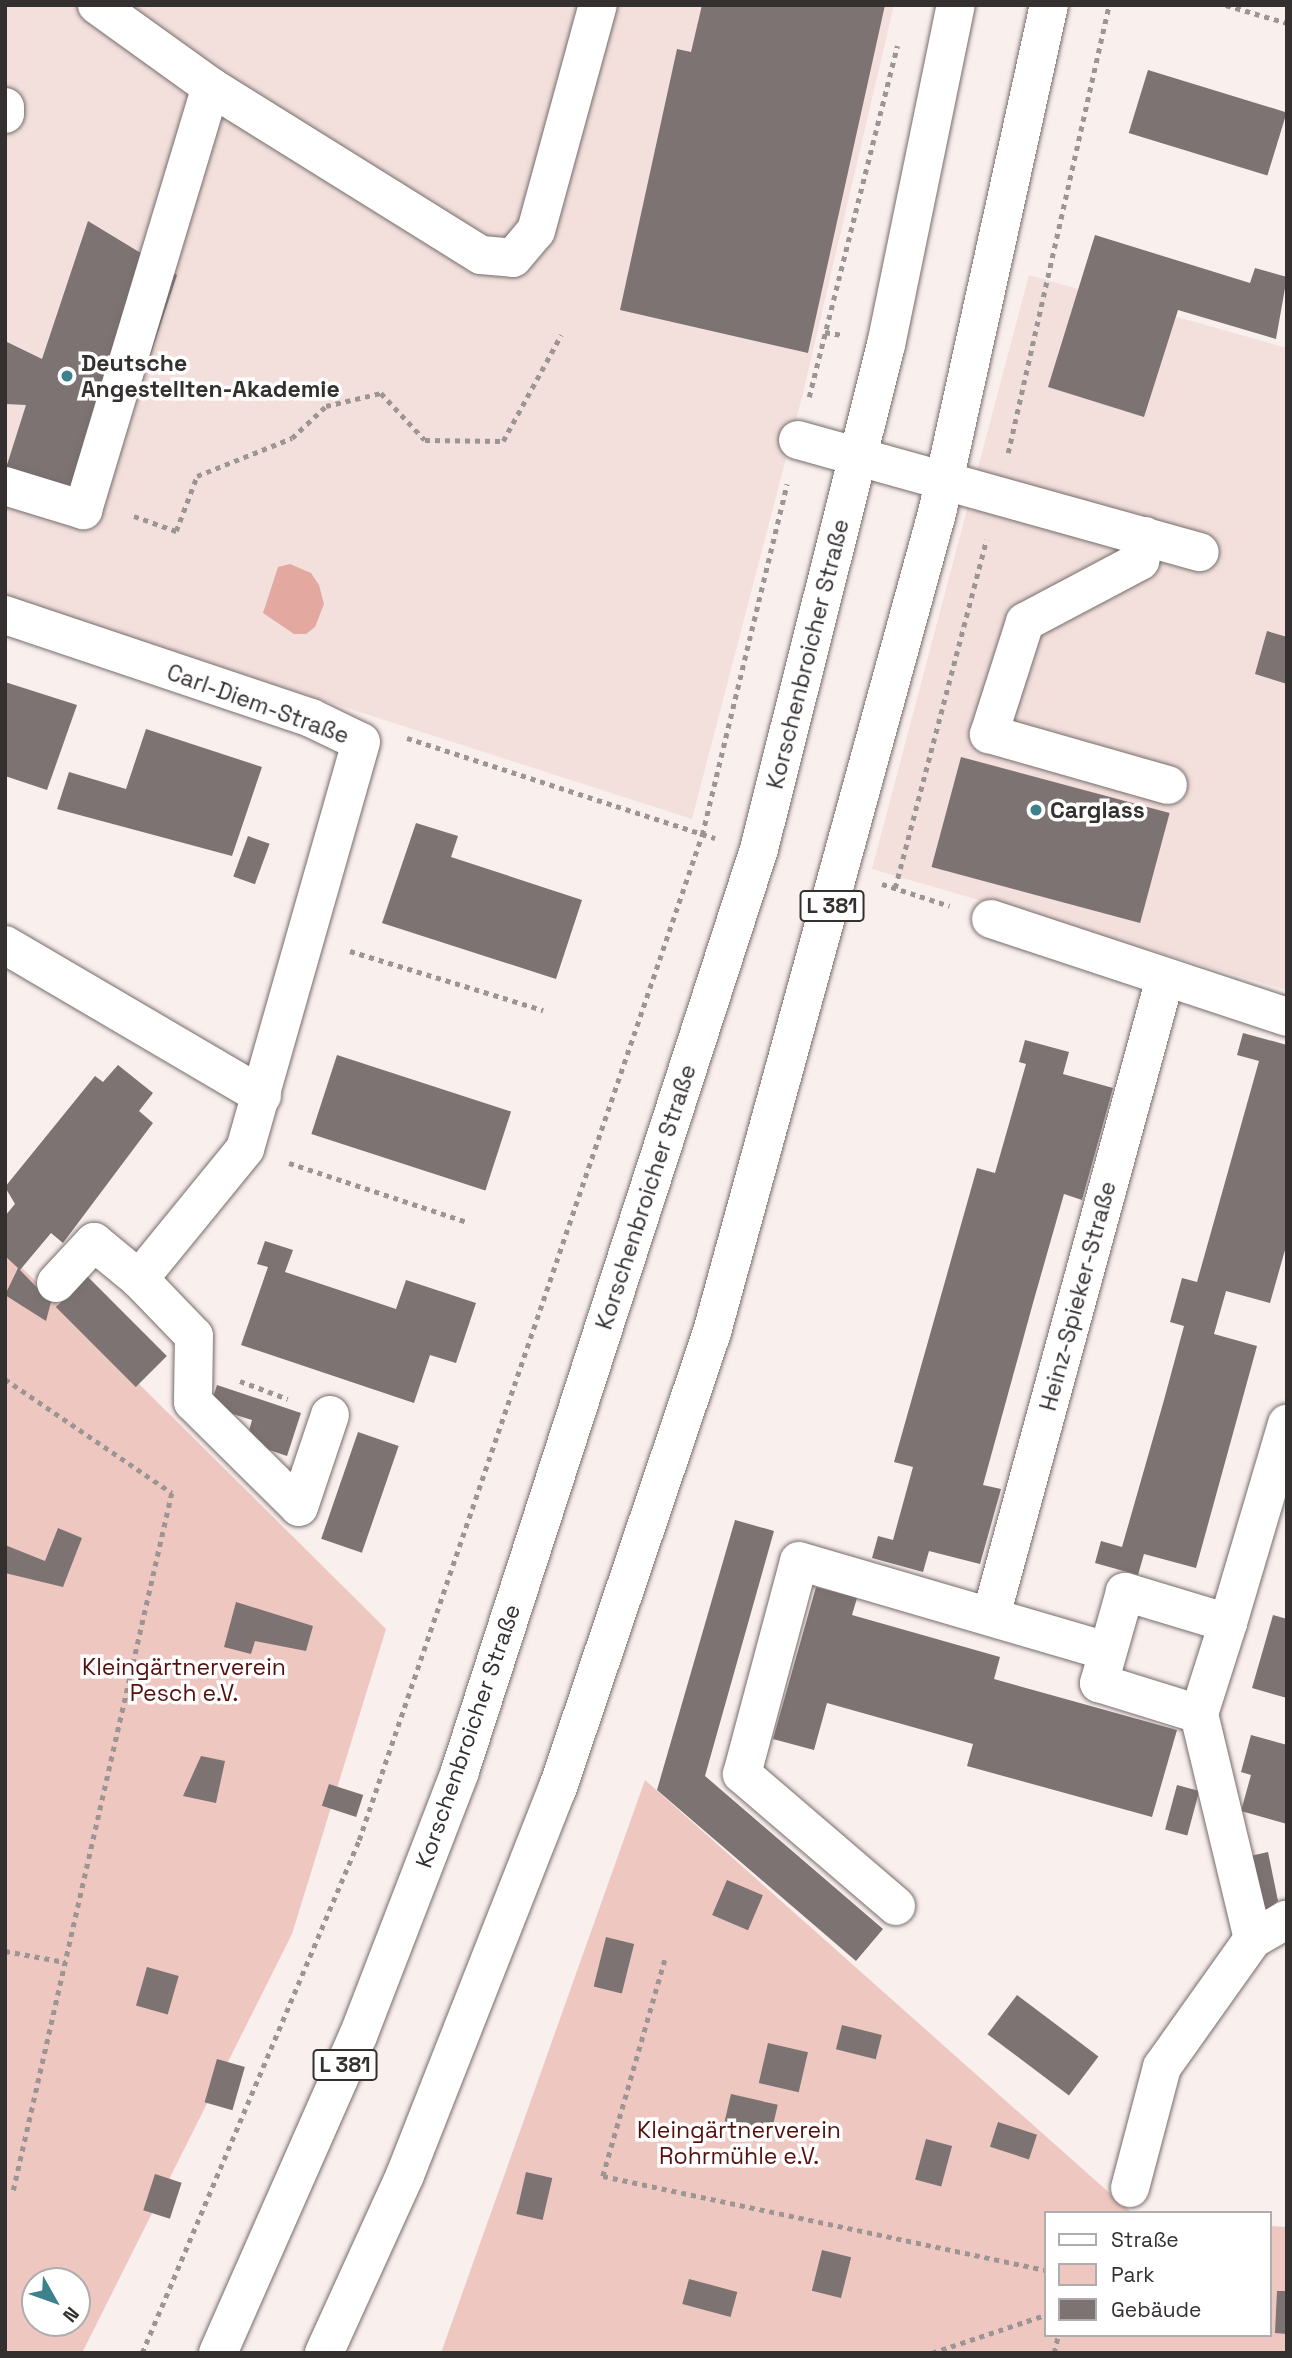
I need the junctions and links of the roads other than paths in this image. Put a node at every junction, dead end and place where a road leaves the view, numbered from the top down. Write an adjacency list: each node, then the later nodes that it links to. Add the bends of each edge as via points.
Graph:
1 (97, 5): 5 (main road)
2 (598, 5): 5 (main road, via 536,231 513,258 481,255)
3 (956, 5): 9 (main road, Korschenbroicher Straße / L 381)
4 (1049, 5): 10 (main road, L 381)
5 (211, 87): 11 (main road, via 83,510)
6 (5, 107): 7 (main road)
7 (5, 114)
8 (798, 440): 9 (main road)
9 (857, 459): 10 (main road); 33 (main road, Korschenbroicher Straße / L 381, via 759,849 460,1771 358,2036)
10 (945, 477): 12 (main road); 34 (main road, L 381, via 712,1332 557,1790 405,2175)
11 (5, 486)
12 (1145, 536): 13 (main road); 15 (main road, via 1140,561 1025,622 989,734)
13 (1200, 551)
14 (5, 615): 20 (main road, Carl-Diem-Straße, via 311,718 361,742)
15 (1168, 785)
16 (991, 919): 18 (main road)
17 (5, 945): 20 (main road)
18 (1164, 982): 19 (main road); 25 (main road, Heinz-Spieker-Straße)
19 (1287, 1017)
20 (262, 1096): 21 (main road, Carl-Diem-Straße, via 245,1149)
21 (139, 1279): 22 (main road, via 94,1242); 23 (main road, via 194,1336 193,1402 299,1507)
22 (56, 1283)
23 (330, 1415)
24 (1287, 1424): 26 (main road)
25 (991, 1616): 27 (main road); 29 (main road, via 799,1561 742,1774)
26 (1228, 1623): 27 (main road, via 1125,1592); 28 (main road)
27 (1107, 1651): 28 (main road, via 1099,1683)
28 (1199, 1714): 31 (main road)
29 (896, 1906)
30 (1287, 1920): 31 (main road)
31 (1253, 1939): 32 (main road, via 1162,2067)
32 (1130, 2188)
33 (218, 2353)
34 (324, 2353)

